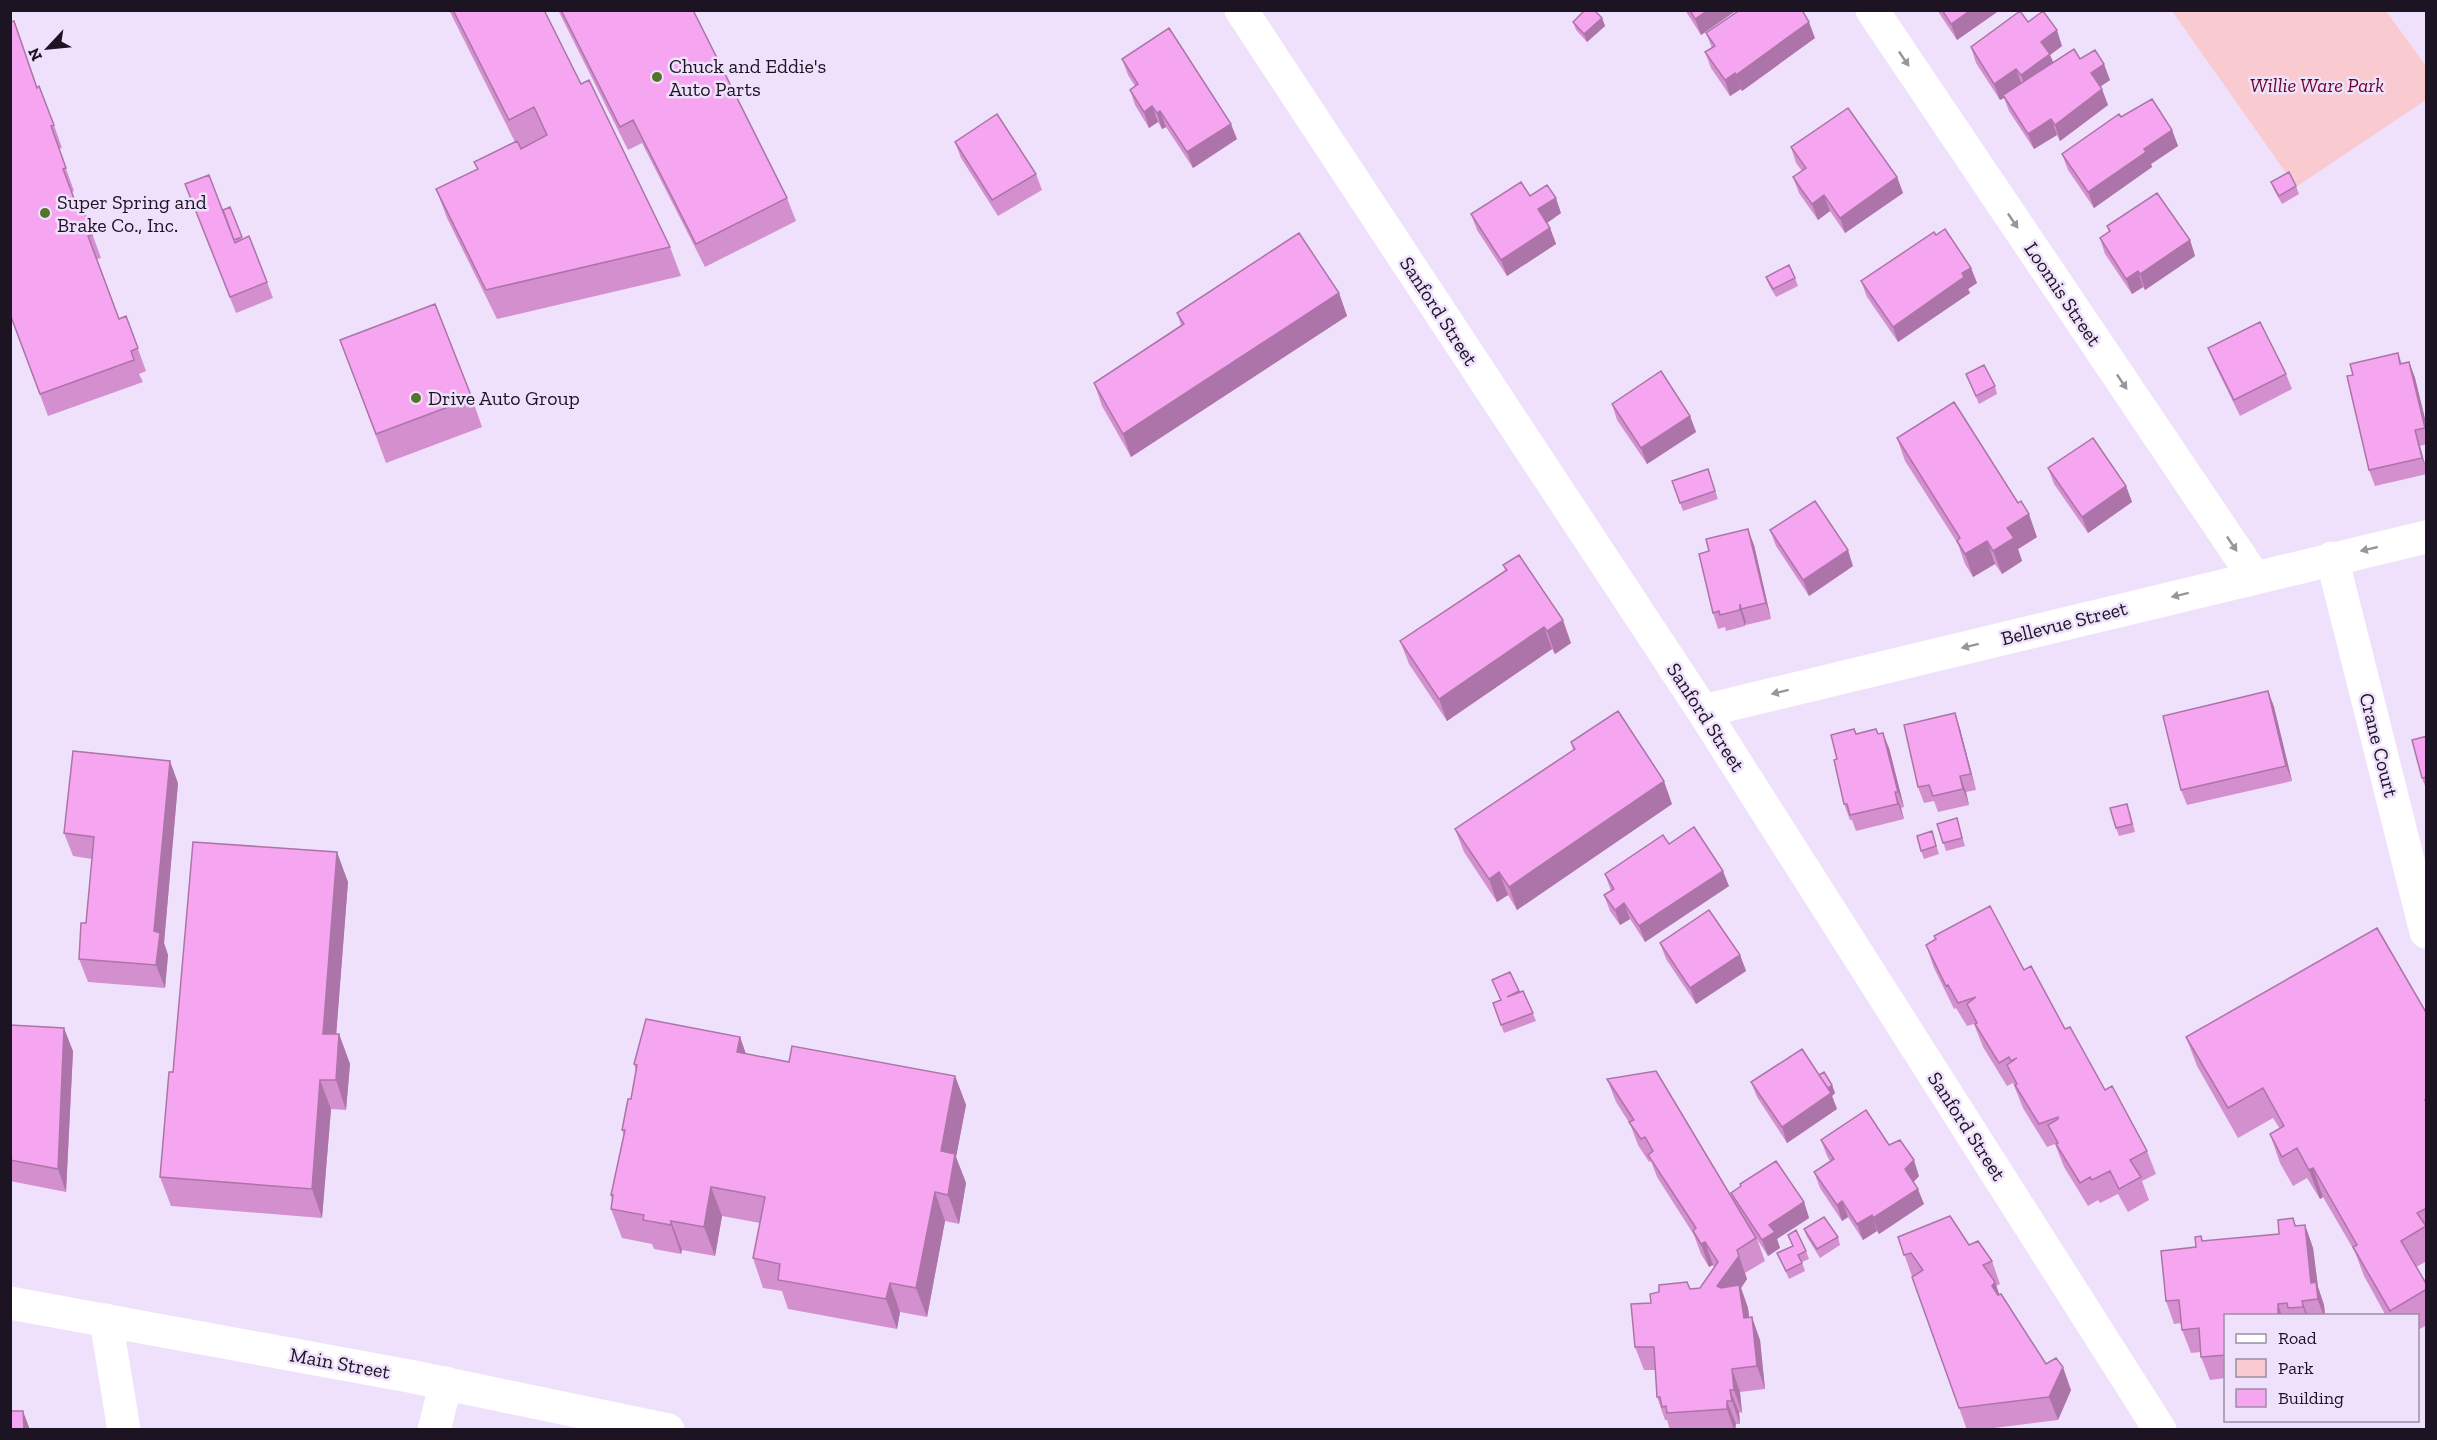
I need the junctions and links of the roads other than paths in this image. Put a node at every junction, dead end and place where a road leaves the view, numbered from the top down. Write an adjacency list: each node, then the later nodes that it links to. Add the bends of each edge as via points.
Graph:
1 (1241, 10): 6 (street, Sanford Street)
2 (1872, 10): 5 (street, Loomis Street, one-way to 5)
3 (2427, 537): 4 (street, Bellevue Street, one-way to 4)
4 (2332, 558): 5 (street, Bellevue Street); 7 (street, Crane Court)
5 (2254, 576): 6 (street, Bellevue Street, one-way to 6)
6 (1702, 711): 14 (street, Sanford Street)
7 (2427, 932)
8 (10, 1303): 9 (street, Main Street)
9 (106, 1320): 10 (street, Main Street); 11 (street)
10 (446, 1383): 12 (street); 13 (street, Main Street)
11 (124, 1430)
12 (434, 1430)
13 (668, 1430)
14 (2160, 1430)

